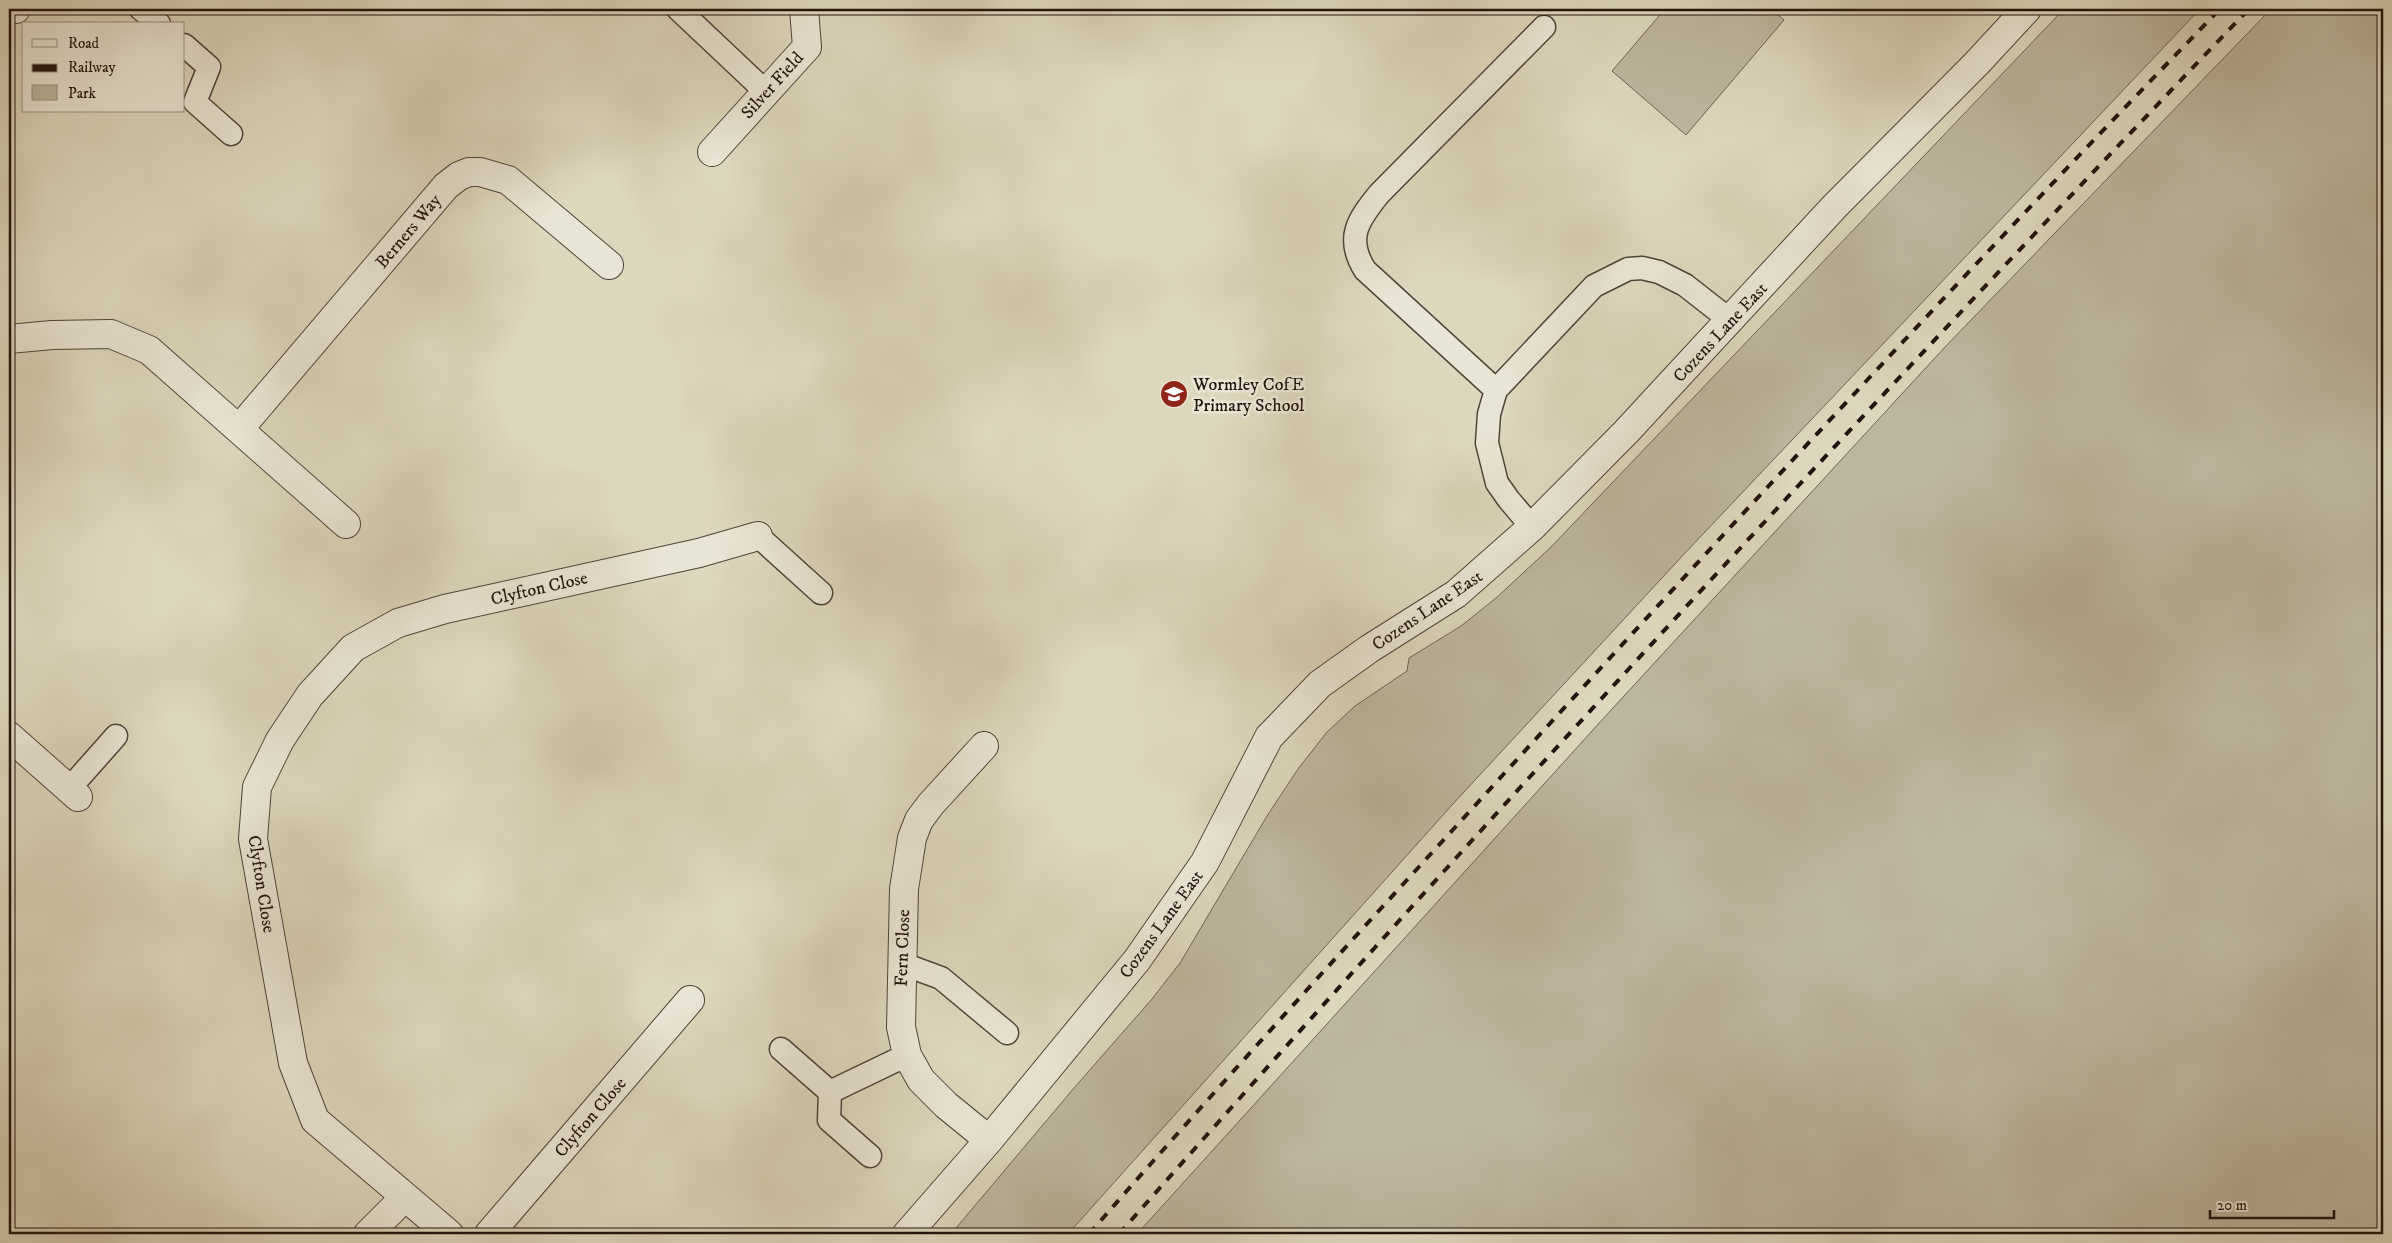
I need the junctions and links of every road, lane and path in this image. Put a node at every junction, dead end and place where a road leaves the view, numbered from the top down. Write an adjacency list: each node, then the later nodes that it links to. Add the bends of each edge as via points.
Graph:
1 (16, 9): 6 (street)
2 (141, 9): 7 (lane)
3 (678, 9): 10 (lane)
4 (804, 9): 10 (street, Silver Field, via 807,47)
5 (2027, 9): 14 (street, Cozens Lane East, via 1978,63 1835,206)
6 (9, 10)
7 (157, 22)
8 (1544, 27): 16 (lane, via 1380,194 1363,215 1354,242 1357,256 1366,270)
9 (185, 46): 11 (lane, via 209,67 195,102)
10 (766, 92): 12 (street, Silver Field)
11 (231, 134)
12 (712, 152)
13 (609, 266): 17 (street, Berners Way, via 508,180 480,172 459,176 446,186)
14 (1730, 321): 16 (lane, via 1685,285 1659,272 1628,269 1594,286); 19 (street, Cozens Lane East)
15 (9, 339): 17 (street, via 111,334 149,350)
16 (1496, 390): 19 (lane, via 1489,414 1487,443 1491,462 1497,483)
17 (240, 428): 18 (street)
18 (346, 524)
19 (1532, 527): 32 (street, Cozens Lane East, via 1456,594 1320,684 1270,737 1205,862 1137,960)
20 (758, 536): 21 (lane); 34 (street, Clyfton Close, via 699,553 444,609 398,623 352,648 310,696 280,740 257,787 253,839 293,1064 315,1120)
21 (821, 593)
22 (9, 736): 25 (street)
23 (116, 736): 25 (lane)
24 (984, 746): 26 (street, Fern Close, via 931,804 919,820 912,838 904,889)
25 (74, 793)
26 (903, 964): 28 (lane, via 941,978); 30 (street, Fern Close, via 901,1027)
27 (690, 1000): 37 (street, Clyfton Close)
28 (1007, 1033)
29 (781, 1049): 31 (lane)
30 (907, 1054): 31 (lane); 32 (street, Fern Close, via 921,1080)
31 (830, 1092): 33 (lane, via 829,1120)
32 (989, 1140): 38 (street, Cozens Lane East)
33 (870, 1156)
34 (405, 1197): 35 (street); 36 (street, Clyfton Close)
35 (368, 1234)
36 (449, 1234)
37 (489, 1234)
38 (907, 1234)

